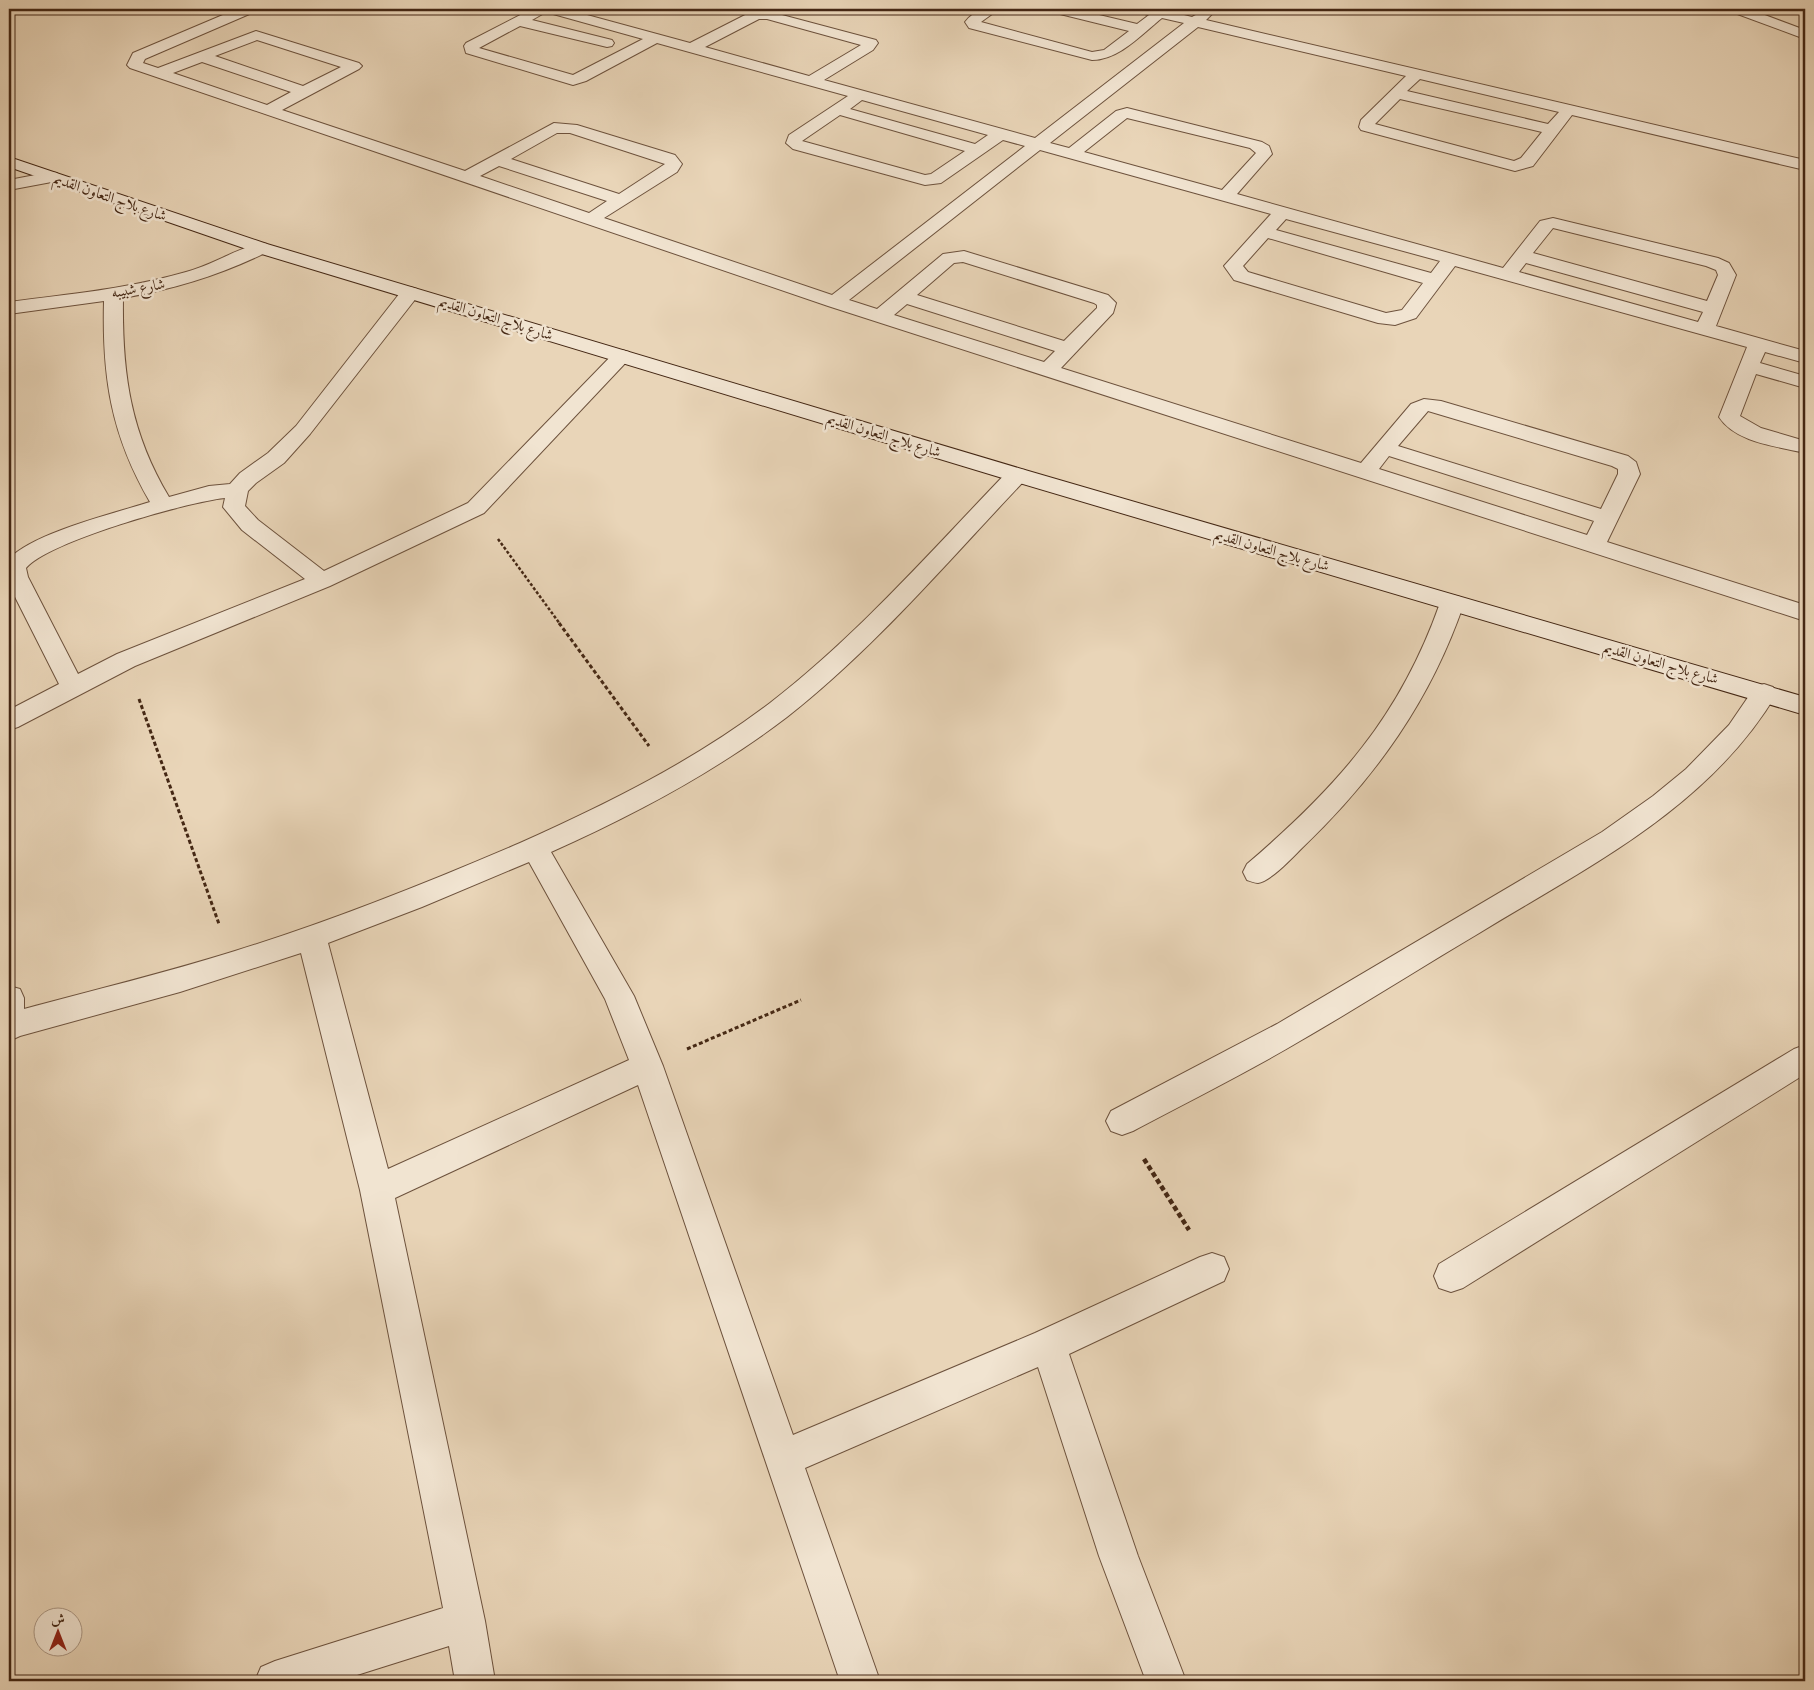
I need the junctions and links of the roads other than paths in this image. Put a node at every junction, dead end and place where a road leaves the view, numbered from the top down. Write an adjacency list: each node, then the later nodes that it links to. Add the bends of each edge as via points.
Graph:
1 (249, 9): 20 (street, via 138,56 135,65)
2 (542, 9): 10 (street)
3 (550, 9): 15 (street)
4 (992, 9): 12 (street, via 972,22 974,25 1092,56 1109,53)
5 (1057, 9): 12 (street)
6 (1141, 9): 9 (street)
7 (1212, 9): 11 (street)
8 (1737, 9): 13 (street)
9 (1160, 13): 11 (street); 12 (street)
10 (518, 22): 18 (street); 18 (street, via 471,46 471,50 574,80)
11 (1196, 22): 22 (street); 32 (street)
12 (1140, 29)
13 (1805, 35)
14 (714, 36): 16 (street); 17 (street); 21 (street, via 752,16 768,15 871,43 831,70)
15 (656, 38): 17 (street); 18 (street)
16 (732, 41)
17 (692, 48): 21 (street)
18 (633, 50)
19 (200, 56): 20 (street); 23 (street); 23 (street, via 256,35 354,66)
20 (158, 73): 27 (street)
21 (813, 73): 25 (street)
22 (1417, 74): 24 (street); 26 (street)
23 (305, 92): 27 (street)
24 (1399, 94): 29 (street); 29 (street, via 1367,123 1367,127 1514,166 1527,162)
25 (860, 95): 28 (street); 30 (street)
26 (1569, 109): 29 (street); 38 (street)
27 (269, 110): 40 (street)
28 (838, 110): 33 (street); 33 (street, via 795,138 794,143 925,180 935,179)
29 (1552, 130)
30 (1001, 134): 32 (street); 33 (street)
31 (1087, 142): 34 (street); 35 (street); 42 (street, via 1127,112 1263,149 1264,154)
32 (1037, 144): 34 (street); 57 (street)
33 (978, 150)
34 (1072, 153): 44 (street)
35 (1134, 154)
36 (498, 160): 40 (street); 45 (street); 45 (street, via 554,128 572,128 674,164)
37 (9, 162): 39 (street, شارع بلاج التعاون القديم)
38 (1805, 165)
39 (51, 176): 43 (street); 49 (street, شارع بلاج التعاون القديم)
40 (466, 177): 47 (street)
41 (1219, 177): 42 (street)
42 (1238, 182): 44 (street)
43 (9, 186)
44 (1226, 196): 46 (street)
45 (621, 200): 47 (street)
46 (1283, 212): 48 (street); 51 (street)
47 (592, 219): 57 (street)
48 (1266, 232): 53 (street); 53 (street, via 1233,266 1240,276 1385,319 1409,314)
49 (261, 248): 54 (street, شارع شبيبه, via 194,276); 55 (street, شارع بلاج التعاون القديم)
50 (1522, 256): 52 (street); 59 (street); 59 (street, via 1546,225 1552,223 1712,262 1723,266 1727,275)
51 (1451, 258): 52 (street); 53 (street)
52 (1508, 274): 61 (street)
53 (1435, 280)
54 (114, 292): 58 (street, شارع شبيبه); 74 (street, via 113,335 120,402 148,479)
55 (410, 292): 64 (street, شارع بلاج التعاون القديم); 73 (street, via 303,430 276,458)
56 (904, 297): 60 (street); 63 (street); 63 (street, via 949,258 964,256 1107,303 1106,309)
57 (835, 302): 60 (street)
58 (9, 308)
59 (1714, 309): 61 (street)
60 (881, 316): 67 (street)
61 (1705, 329): 62 (street)
62 (1758, 344): 65 (street); 66 (street)
63 (1069, 349): 67 (street)
64 (622, 356): 72 (street, شارع بلاج التعاون القديم); 77 (street, via 476,508)
65 (1805, 357)
66 (1750, 366): 68 (street); 70 (street, via 1729,417 1745,430)
67 (1048, 370): 71 (street)
68 (1805, 382)
69 (1384, 448): 71 (street); 75 (street); 75 (street, via 1418,408 1434,405 1620,460 1628,467 1629,474)
70 (1805, 448)
71 (1365, 472): 76 (street)
72 (1017, 475): 78 (street, شارع بلاج التعاون القديم); 84 (street, via 859,640 777,711 673,779 607,815)
73 (237, 490): 74 (street, via 209,493); 77 (street, via 234,507 250,525)
74 (163, 505): 80 (street, via 54,541 21,558 15,565 20,584)
75 (1607, 518): 76 (street)
76 (1594, 545): 79 (street)
77 (322, 581): 80 (street, via 126,660)
78 (1452, 603): 81 (street, شارع بلاج التعاون القديم); 85 (street, via 1426,668 1375,751 1342,792)
79 (1805, 612)
80 (73, 688): 83 (street)
81 (1764, 693): 82 (street, شارع بلاج التعاون القديم); 91 (street, via 1738,732 1703,769 1661,805 1612,839 1288,1033)
82 (1805, 706)
83 (9, 722)
84 (535, 848): 86 (street); 90 (street, via 619,996)
85 (1257, 872)
86 (312, 938): 88 (street, via 233,964); 92 (street)
87 (9, 998): 88 (street)
88 (9, 1027)
89 (1805, 1058): 94 (street)
90 (647, 1066): 92 (street); 96 (street)
91 (1122, 1121)
92 (377, 1190): 97 (street)
93 (1212, 1269): 95 (street)
94 (1451, 1276)
95 (1048, 1345): 96 (street); 101 (street)
96 (782, 1459): 100 (street)
97 (464, 1621): 98 (street); 99 (street)
98 (275, 1681)
99 (475, 1681)
100 (860, 1681)
101 (1166, 1681)

